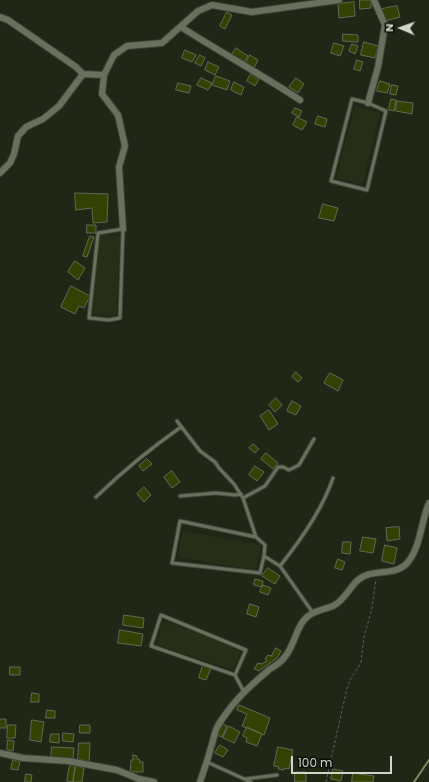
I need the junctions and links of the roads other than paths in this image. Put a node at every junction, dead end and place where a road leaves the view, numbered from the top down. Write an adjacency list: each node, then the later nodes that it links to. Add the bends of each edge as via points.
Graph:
1 (339, 0): 4 (street, via 252,12 212,5 198,11)
2 (374, 0): 8 (street, via 385,25 378,67)
3 (0, 17): 5 (street, via 70,62)
4 (180, 27): 6 (street, via 162,43 126,46 114,55); 7 (street)
5 (83, 74): 6 (street); 9 (street, via 59,106 26,126 18,136 10,163)
6 (104, 75): 10 (street, via 102,94 118,115 126,146 119,167)
7 (300, 100)
8 (368, 103): 8 (lane, via 352,99 331,181 367,190 386,111)
9 (0, 173)
10 (123, 229): 10 (lane, via 120,318 89,318 98,233)
11 (177, 421): 12 (lane)
12 (181, 427): 15 (lane); 17 (lane, via 117,476)
13 (314, 439): 18 (lane, via 299,465 289,470 278,467 265,486)
14 (333, 478): 22 (lane, via 328,495 292,552)
15 (241, 494): 16 (lane); 18 (lane)
16 (180, 496)
17 (96, 497)
18 (243, 498): 20 (lane)
19 (429, 503): 23 (street, via 413,555 407,563 400,569 388,573 366,575 335,605)
20 (256, 537): 21 (lane, via 265,545); 21 (lane, via 180,521 172,563 260,573)
21 (264, 556): 22 (lane)
22 (280, 566): 23 (lane)
23 (313, 613): 25 (street, via 304,619 292,647 284,658)
24 (235, 675): 24 (lane, via 152,646 160,615 246,650); 25 (lane)
25 (244, 693): 27 (street, via 231,706 216,730)
26 (0, 754): 30 (street, via 68,761 117,770)
27 (207, 762): 29 (lane); 31 (street)
28 (277, 775): 29 (lane)
29 (245, 779): 32 (lane)
30 (154, 782)
31 (200, 782)
32 (250, 782)

